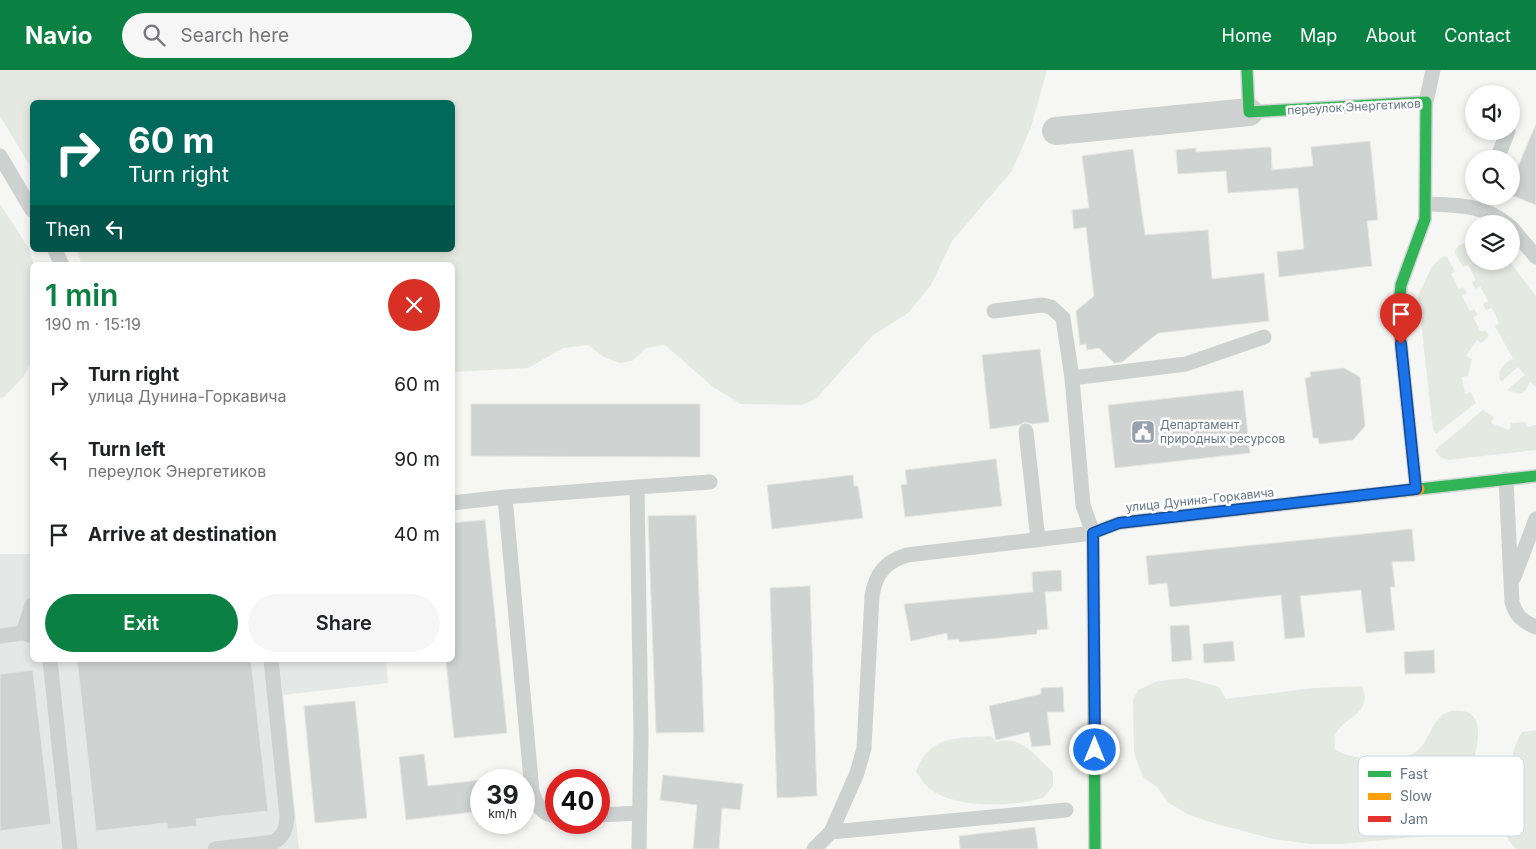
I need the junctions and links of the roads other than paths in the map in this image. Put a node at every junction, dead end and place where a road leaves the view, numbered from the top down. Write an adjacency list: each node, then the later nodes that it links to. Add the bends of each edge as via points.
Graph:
1 (1247, 70): 4 (street)
2 (1433, 70): 3 (lane)
3 (1426, 102): 4 (street, переулок Энергетиков); 7 (street, переулок Энергетиков)
4 (1249, 112): 5 (street, переулок Энергетиков)
5 (1056, 131)
6 (0, 156): 10 (lane)
7 (1426, 204): 8 (lane); 22 (street, переулок Энергетиков, via 1422,233 1402,276 1397,308)
8 (1465, 205)
9 (1483, 205): 11 (lane)
10 (30, 207)
11 (1496, 215)
12 (1520, 238): 13 (lane)
13 (1536, 257)
14 (994, 311): 16 (lane, via 1042,305 1058,312 1063,318)
15 (1264, 337): 16 (lane, via 1186,364)
16 (1072, 378): 27 (lane, via 1083,505)
17 (1026, 431): 28 (lane)
18 (1536, 476): 19 (street, улица Дунина-Горкавича)
19 (1506, 479): 22 (street, улица Дунина-Горкавича); 26 (lane)
20 (710, 482): 21 (lane)
21 (637, 487): 23 (lane); 38 (lane)
22 (1416, 489): 27 (street, улица Дунина-Горкавича, via 1119,523)
23 (505, 497): 24 (lane); 37 (lane, via 532,790 536,804)
24 (455, 503)
25 (1535, 519): 26 (lane); 29 (lane)
26 (1508, 523): 29 (lane)
27 (1093, 533): 28 (lane); 45 (street)
28 (1038, 540): 40 (lane, via 907,555 882,567 874,581 872,596 864,748 857,773)
29 (1512, 583): 31 (lane, via 1516,614)
30 (30, 620): 32 (lane)
31 (1536, 627)
32 (28, 634): 33 (lane)
33 (0, 636)
34 (50, 662): 41 (lane)
35 (271, 662): 42 (lane, via 286,826 282,837 274,842)
36 (1066, 810): 40 (lane)
37 (545, 812)
38 (639, 813): 39 (lane); 43 (lane)
39 (610, 814)
40 (831, 832): 44 (lane)
41 (70, 849)
42 (215, 849)
43 (639, 849)
44 (814, 849)
45 (1095, 849)

